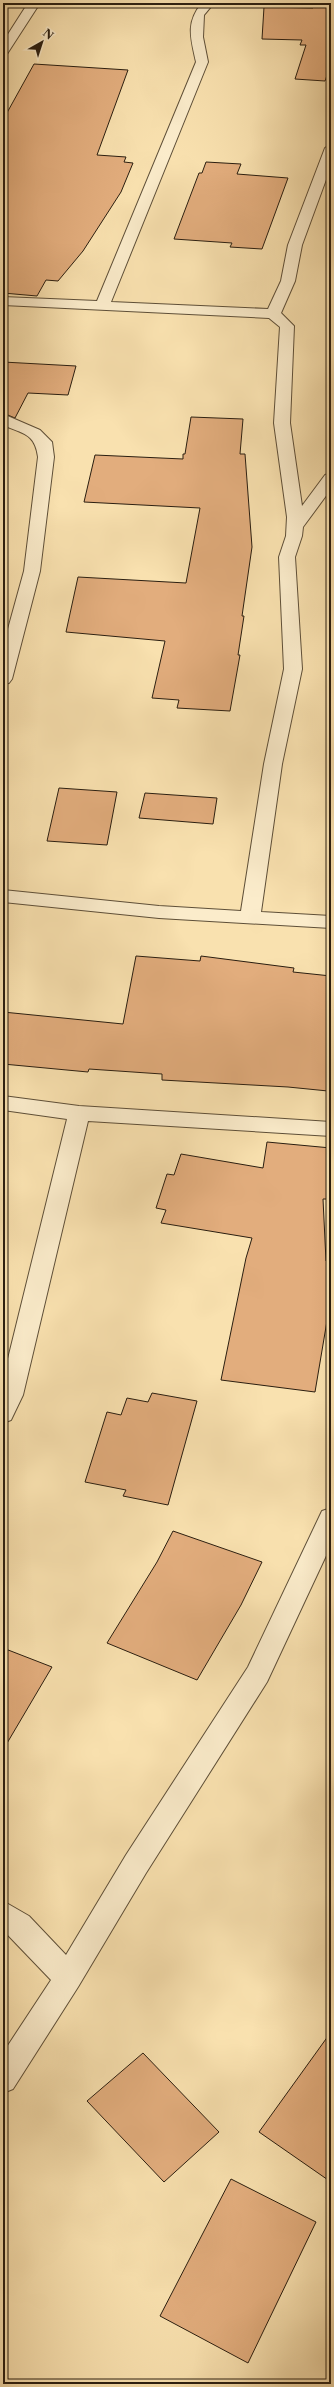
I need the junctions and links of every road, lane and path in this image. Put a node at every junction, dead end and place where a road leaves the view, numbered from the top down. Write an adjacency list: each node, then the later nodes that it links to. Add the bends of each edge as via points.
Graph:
1 (34, 3): 3 (street)
2 (208, 3): 8 (street, via 198,16 197,37 202,62)
3 (3, 51)
4 (331, 148): 5 (street)
5 (314, 191): 6 (street); 9 (street, via 295,245 288,281)
6 (331, 191)
7 (3, 301): 8 (street)
8 (103, 305): 9 (street)
9 (272, 314): 12 (street, via 287,326 282,423 295,517)
10 (3, 419): 13 (street, via 35,433 44,442 46,457 32,571)
11 (331, 478): 12 (street)
12 (294, 527): 15 (street, via 294,536 287,557 293,669 273,764)
13 (3, 679)
14 (3, 896): 15 (street, via 159,912)
15 (250, 916): 16 (street)
16 (331, 922)
17 (3, 1103): 18 (street)
18 (79, 1113): 19 (street); 20 (street, via 11,1395)
19 (331, 1129)
20 (3, 1414)
21 (331, 1518): 23 (street, via 258,1674 136,1864)
22 (3, 1914): 23 (street, via 19,1925)
23 (68, 1978): 24 (street)
24 (3, 2079)

